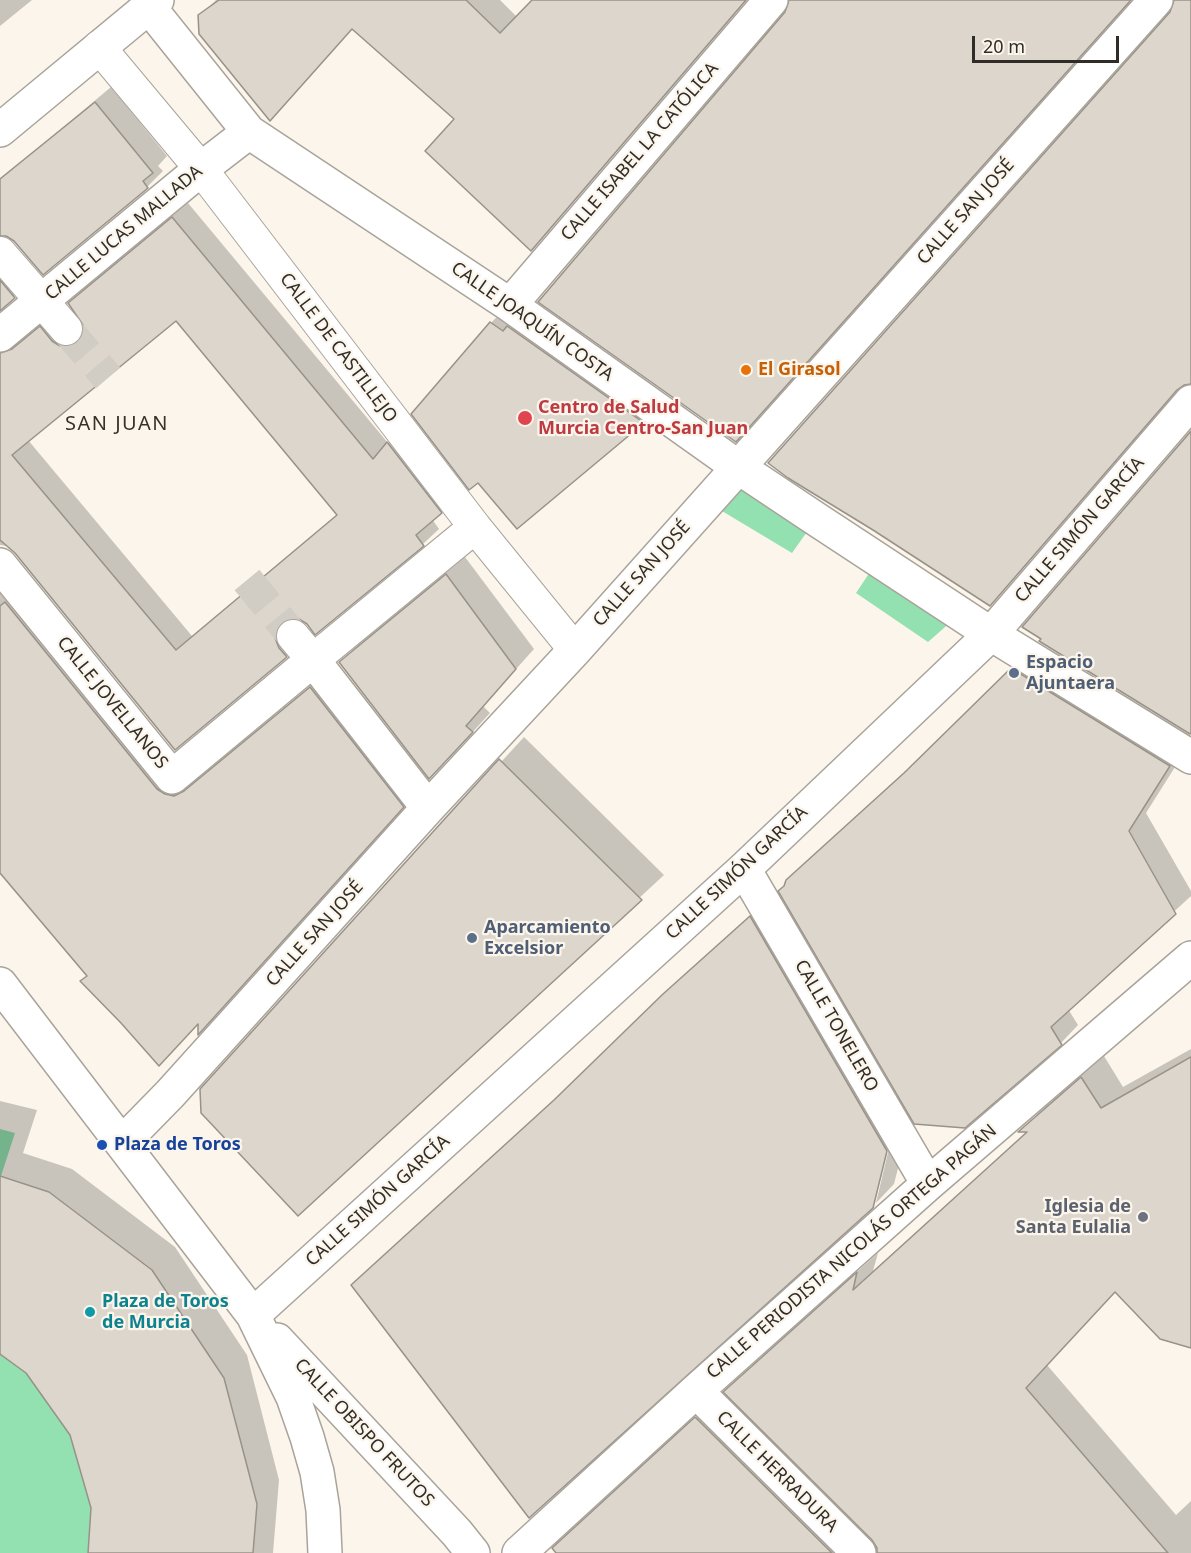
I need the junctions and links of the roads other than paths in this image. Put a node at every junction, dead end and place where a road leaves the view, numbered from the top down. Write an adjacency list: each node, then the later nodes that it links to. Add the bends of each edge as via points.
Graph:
1 (771, 0): 10 (street, CALLE ISABEL LA CATÓLICA)
2 (1156, 0): 14 (street, CALLE SAN JOSÉ)
3 (153, 3): 4 (street); 6 (street, CALLE JOAQUÍN COSTA)
4 (99, 47): 5 (street); 7 (street, CALLE DE CASTILLEJO)
5 (0, 130)
6 (249, 132): 7 (street, CALLE LUCAS MALLADA); 10 (street, CALLE JOAQUÍN COSTA)
7 (201, 169): 9 (street, CALLE LUCAS MALLADA); 15 (street, CALLE DE CASTILLEJO)
8 (0, 253): 9 (street)
9 (42, 302): 11 (street); 12 (street, CALLE LUCAS MALLADA)
10 (510, 305): 14 (street, CALLE JOAQUÍN COSTA)
11 (66, 329)
12 (0, 335)
13 (1191, 402): 17 (street, CALLE SIMÓN GARCÍA)
14 (738, 467): 17 (street, CALLE JOAQUÍN COSTA); 19 (street, CALLE SAN JOSÉ)
15 (475, 527): 18 (street); 19 (street, CALLE DE CASTILLEJO)
16 (0, 565): 18 (street, CALLE JOVELLANOS, via 172,777)
17 (991, 634): 20 (street, CALLE JOAQUÍN COSTA); 22 (street, CALLE SIMÓN GARCÍA)
18 (303, 648): 21 (street)
19 (575, 650): 21 (street, CALLE SAN JOSÉ)
20 (1191, 757)
21 (428, 808): 25 (street, CALLE SAN JOSÉ)
22 (744, 869): 26 (street, CALLE TONELERO); 27 (street, CALLE SIMÓN GARCÍA)
23 (1191, 958): 26 (street, CALLE PERIODISTA NICOLÁS ORTEGA PAGÁN)
24 (0, 984): 25 (street)
25 (122, 1143): 27 (street)
26 (928, 1184): 28 (street, CALLE PERIODISTA NICOLÁS ORTEGA PAGÁN)
27 (253, 1315): 29 (street, via 293,1397 307,1437 317,1472); 30 (street, CALLE OBISPO FRUTOS)
28 (696, 1390): 31 (street, CALLE PERIODISTA NICOLÁS ORTEGA PAGÁN); 32 (street, CALLE HERRADURA)
29 (325, 1553)
30 (473, 1553)
31 (519, 1553)
32 (859, 1553)

